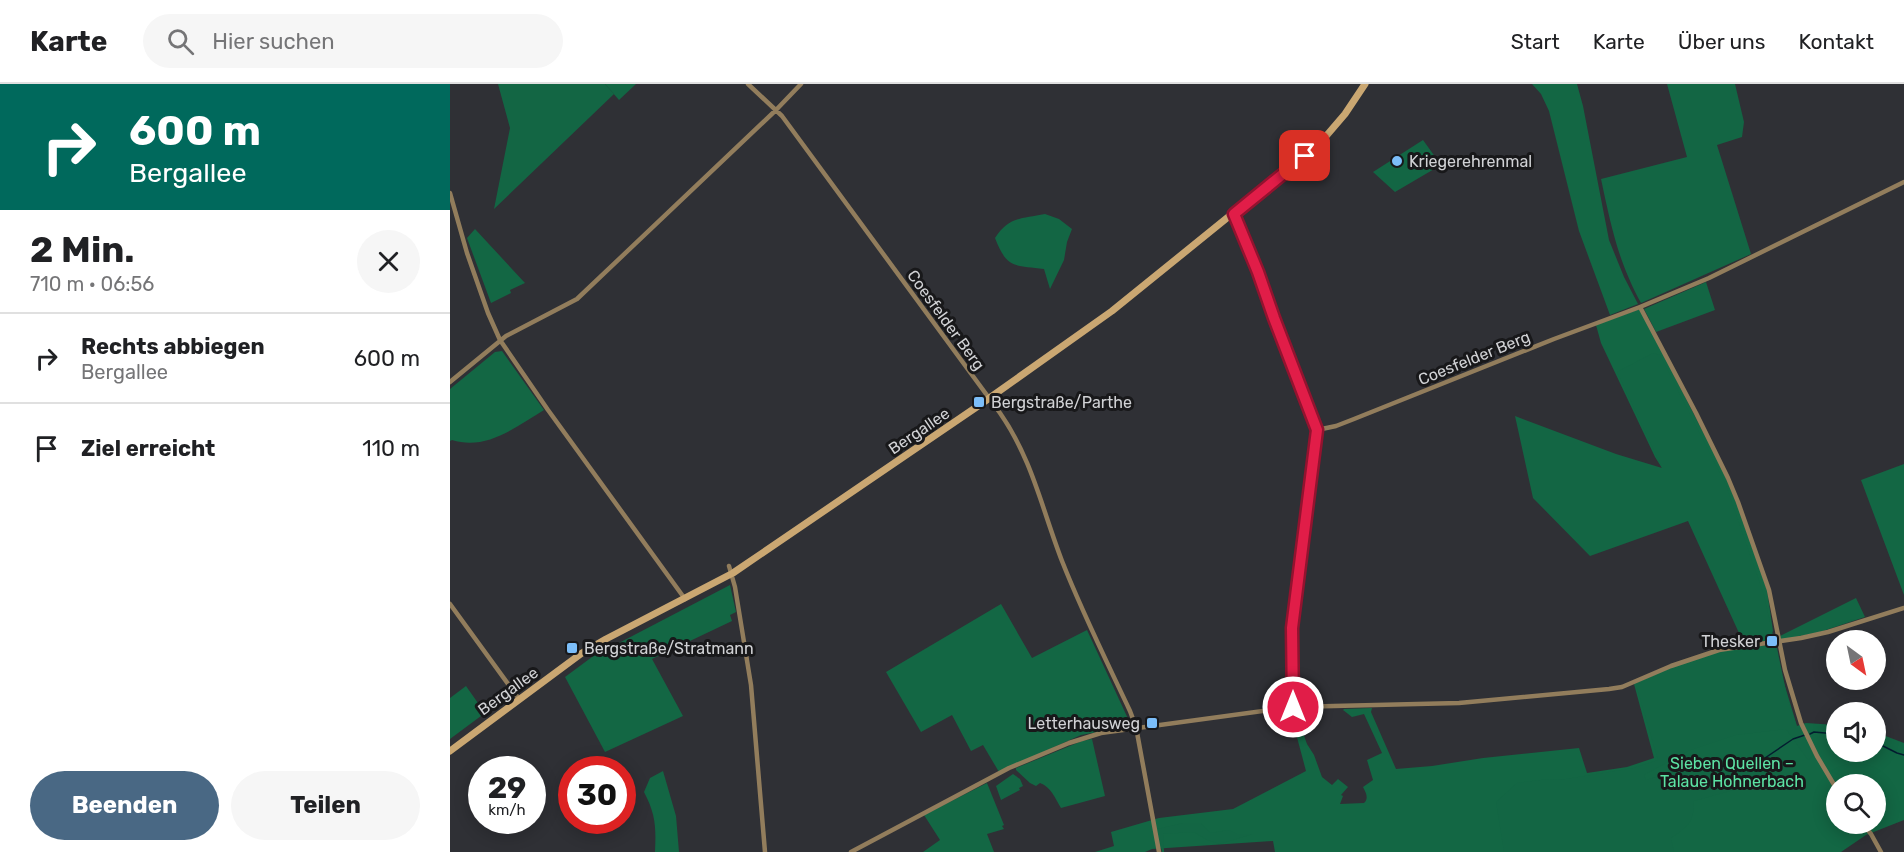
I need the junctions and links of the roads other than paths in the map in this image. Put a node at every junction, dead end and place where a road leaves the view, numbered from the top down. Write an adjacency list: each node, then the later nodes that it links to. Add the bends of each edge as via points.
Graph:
1 (748, 84): 4 (street, Coesfelder Berg)
2 (801, 84): 4 (street)
3 (1365, 84): 7 (street, Bergallee, via 1322,142)
4 (776, 110): 9 (street, via 577,299); 11 (street, Coesfelder Berg)
5 (1904, 182): 8 (street, Coesfelder Berg, via 1709,278)
6 (450, 193): 9 (street, via 467,253)
7 (1234, 214): 11 (street, Bergallee, via 1112,311); 12 (street)
8 (1640, 307): 12 (street, Coesfelder Berg, via 1336,426); 17 (street, via 1738,502 1768,590)
9 (500, 340): 10 (street); 14 (street)
10 (450, 382)
11 (990, 398): 13 (street, Bergallee); 20 (street, Coesfelder Berg, via 1024,453 1061,560)
12 (1317, 430): 19 (street, via 1292,628)
13 (731, 569): 14 (street, Bergallee); 24 (street, via 751,684)
14 (683, 595): 18 (street, Bergallee, via 594,646)
15 (450, 604): 18 (street)
16 (1904, 608): 17 (street, via 1828,632)
17 (1779, 642): 19 (street, via 1719,650 1609,689 1459,703); 22 (street, via 1801,723)
18 (519, 699): 21 (street, Bergallee)
19 (1293, 707): 20 (street)
20 (1136, 728): 25 (street, via 1084,737 1009,768); 26 (street, Coesfelder Berg)
21 (450, 751)
22 (1828, 774)
23 (1871, 834): 27 (street)
24 (765, 852)
25 (851, 852)
26 (1159, 852)
27 (1881, 852)

